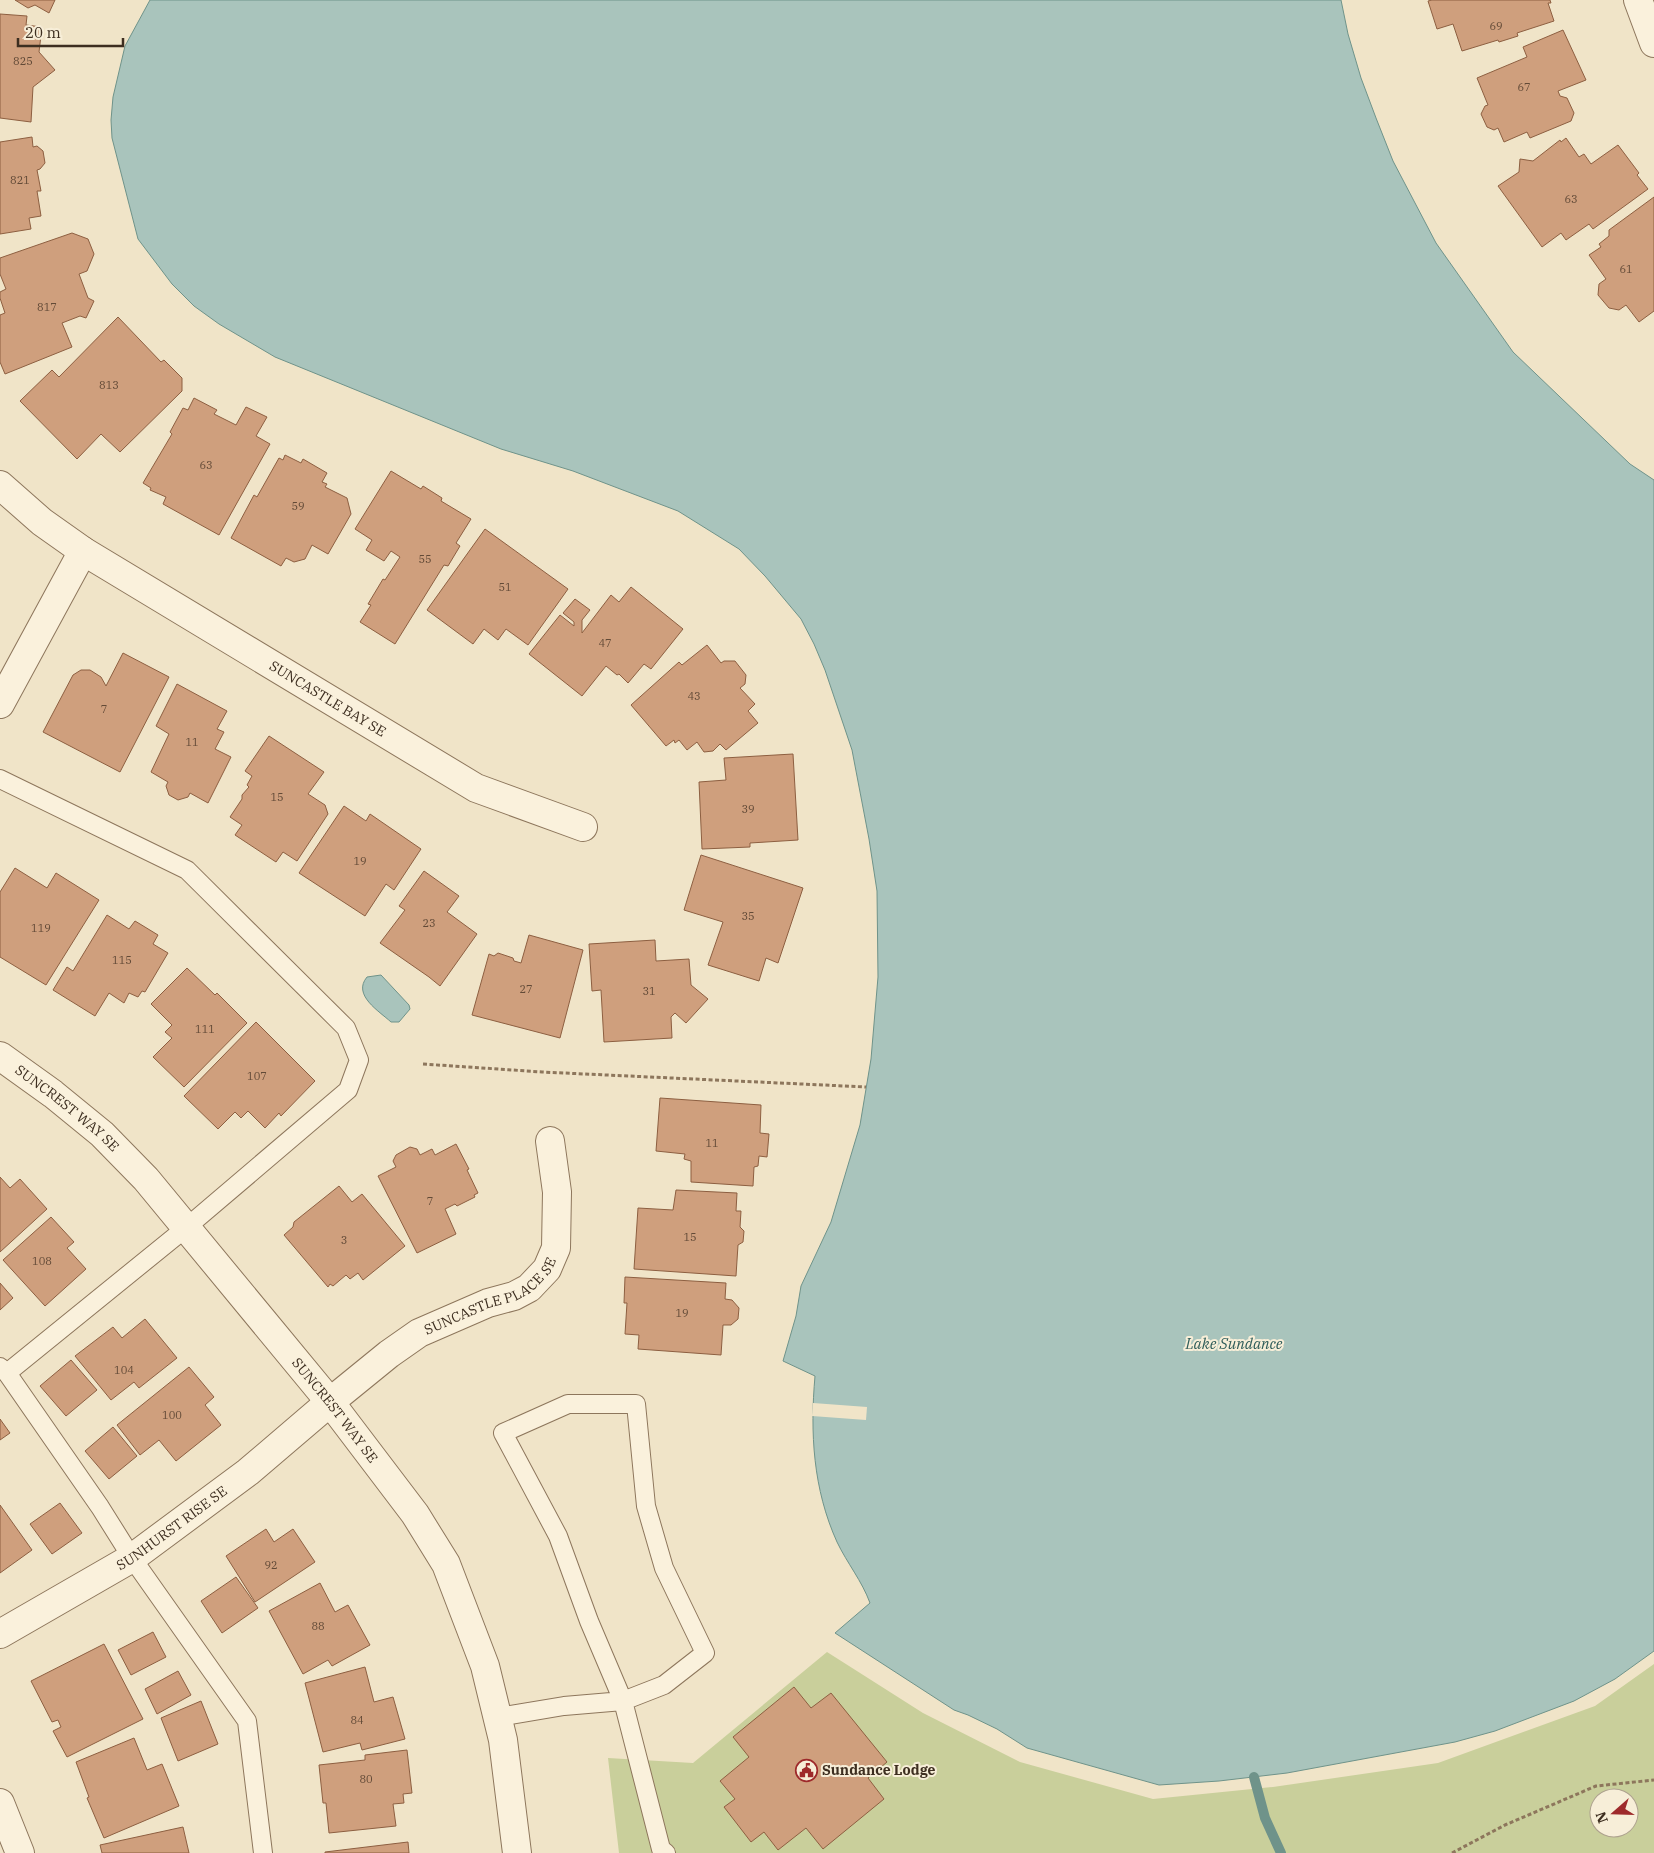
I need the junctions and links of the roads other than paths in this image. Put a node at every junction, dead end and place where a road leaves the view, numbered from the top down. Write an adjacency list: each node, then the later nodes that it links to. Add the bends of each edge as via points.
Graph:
1 (1638, 0): 2 (street)
2 (1654, 43)
3 (0, 485): 4 (street, SUNCASTLE BAY SE, via 42,522)
4 (83, 551): 5 (street); 7 (street, SUNCASTLE BAY SE, via 476,788)
5 (0, 704)
6 (0, 779): 10 (lane, via 187,870 346,1028 359,1060 348,1090)
7 (583, 827)
8 (0, 1056): 10 (street, SUNCREST WAY SE, via 102,1134)
9 (550, 1141): 12 (street, SUNCASTLE PLACE SE, via 557,1192 556,1248 547,1269 529,1288 514,1296 488,1303 419,1333)
10 (187, 1226): 11 (lane); 12 (street, SUNCREST WAY SE)
11 (4, 1370): 13 (lane, via 95,1499)
12 (330, 1402): 13 (street, SUNHURST RISE SE, via 248,1472); 16 (street, SUNCREST WAY SE, via 415,1514 446,1564 486,1666)
13 (132, 1558): 14 (street, SUNHURST RISE SE); 19 (lane, via 247,1721)
14 (0, 1634)
15 (623, 1701): 15 (lane, via 664,1684 705,1653 664,1568 646,1506 636,1404 568,1404 503,1433 558,1536); 16 (lane, via 564,1706); 21 (lane, via 661,1849)
16 (498, 1717): 20 (street, SUNCREST WAY SE)
17 (0, 1803): 18 (street)
18 (20, 1853)
19 (263, 1853)
20 (516, 1853)
21 (666, 1853)

